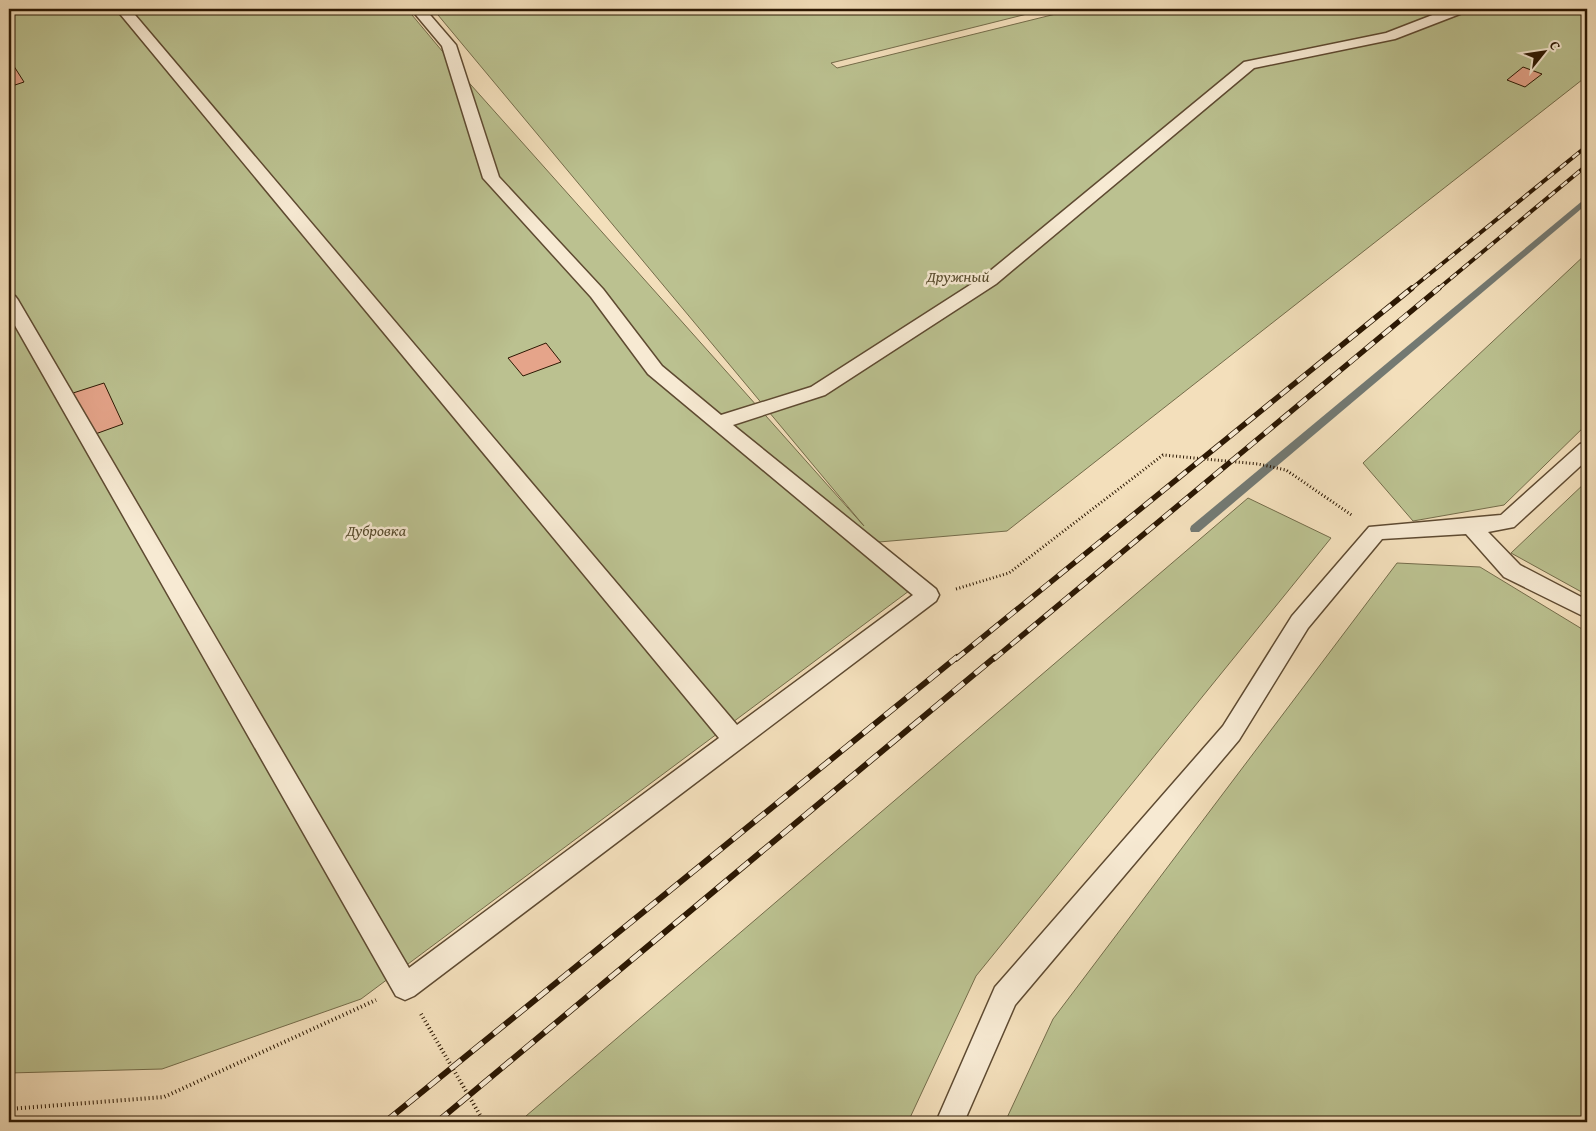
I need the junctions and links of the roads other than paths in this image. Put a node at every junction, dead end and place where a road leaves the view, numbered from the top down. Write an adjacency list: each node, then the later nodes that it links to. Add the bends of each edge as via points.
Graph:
1 (123, 9): 11 (lane)
2 (418, 9): 7 (lane, via 449,45 490,178 597,293 655,370)
3 (1460, 9): 7 (lane, via 1390,36 1249,65 990,280 818,391)
4 (1503, 9): 5 (lane)
5 (1570, 9)
6 (9, 300): 11 (lane, via 405,987)
7 (718, 423): 11 (lane, via 928,595)
8 (1587, 448): 9 (lane, via 1507,522)
9 (1471, 526): 10 (lane, via 1512,571); 12 (lane, via 1376,532 1300,622 1231,734 1005,996)
10 (1587, 610)
11 (735, 740)
12 (950, 1122)

